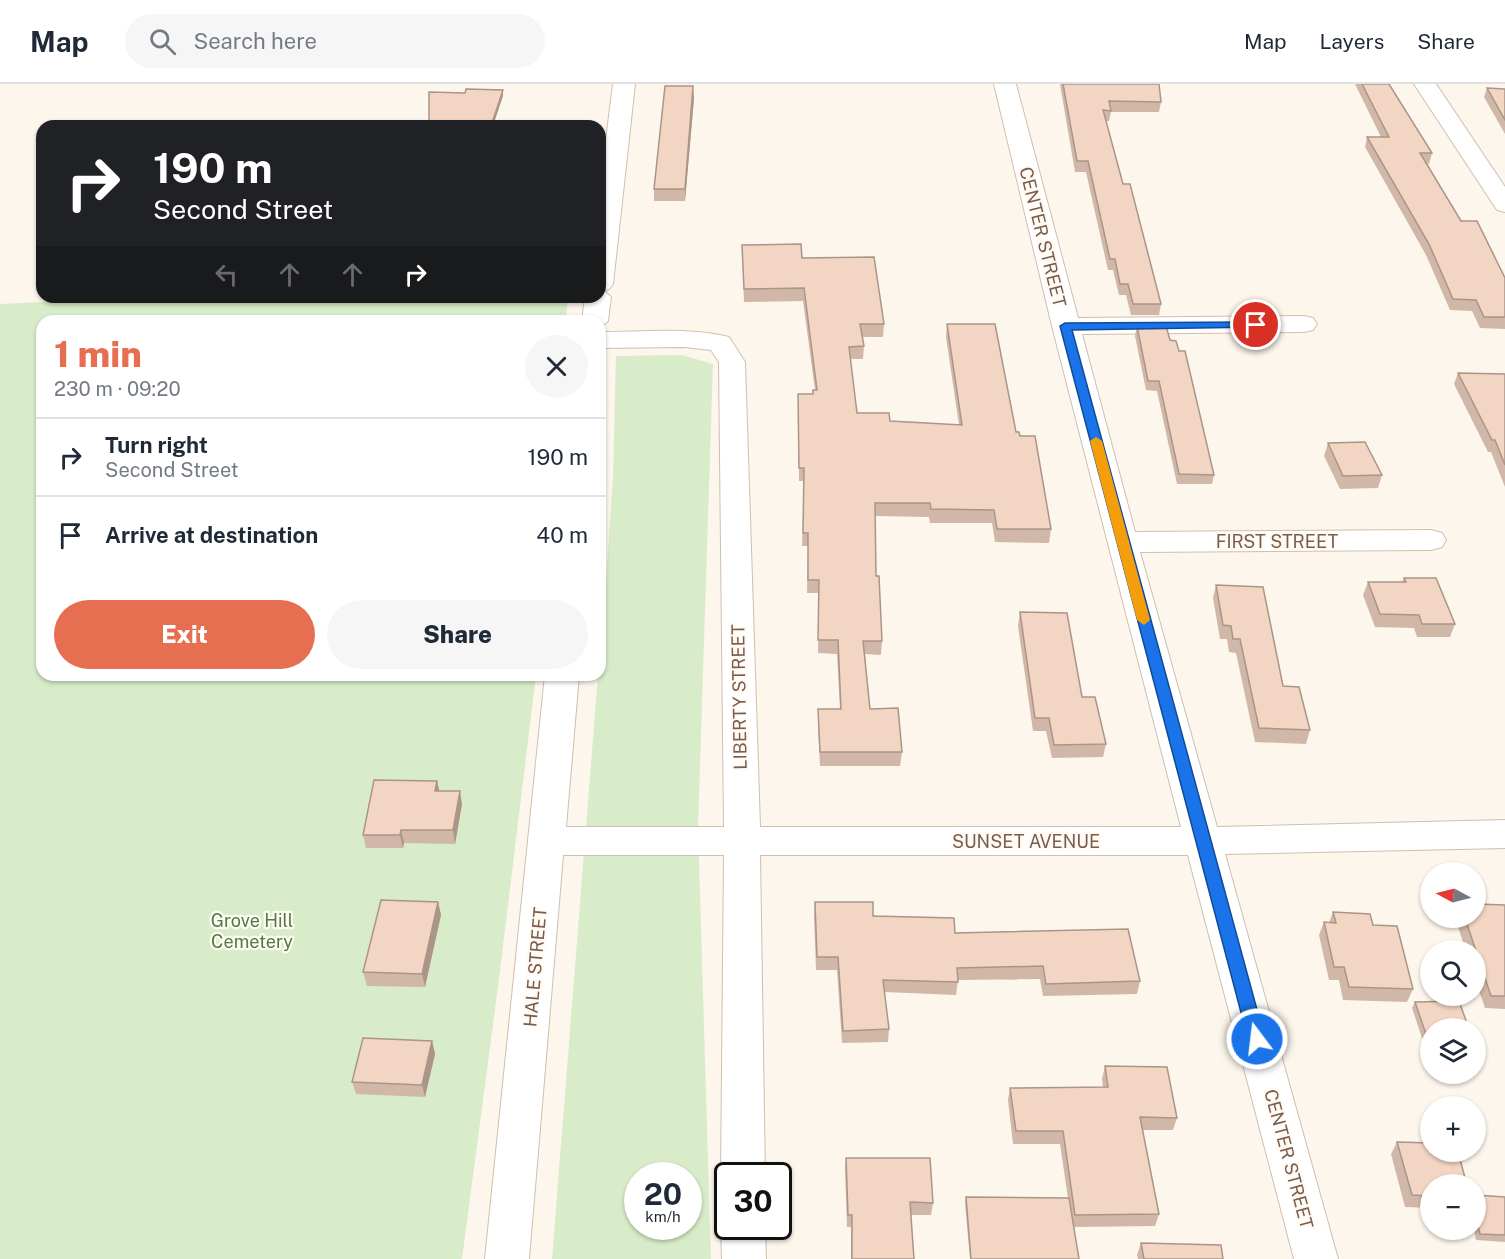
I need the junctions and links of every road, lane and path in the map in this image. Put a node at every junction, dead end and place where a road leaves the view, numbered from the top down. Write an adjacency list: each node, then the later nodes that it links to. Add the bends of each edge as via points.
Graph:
1 (624, 84): 5 (street)
2 (1005, 84): 7 (street, CENTER STREET)
3 (1425, 84): 4 (street)
4 (1505, 206)
5 (606, 234)
6 (1304, 324): 7 (street)
7 (1065, 326): 10 (street, CENTER STREET)
8 (606, 340): 15 (street, LIBERTY STREET, via 684,339 720,343 732,362)
9 (1431, 540): 10 (street, FIRST STREET)
10 (1122, 542): 14 (street, CENTER STREET)
11 (561, 681): 13 (street, HALE STREET)
12 (1505, 834): 14 (street, SUNSET AVENUE)
13 (547, 841): 15 (street, SUNSET AVENUE); 18 (street, HALE STREET)
14 (1204, 841): 15 (street, SUNSET AVENUE); 20 (street, CENTER STREET)
15 (742, 843): 16 (street, LIBERTY STREET)
16 (743, 1162)
17 (743, 1240): 19 (street)
18 (507, 1259)
19 (744, 1259)
20 (1316, 1259)

